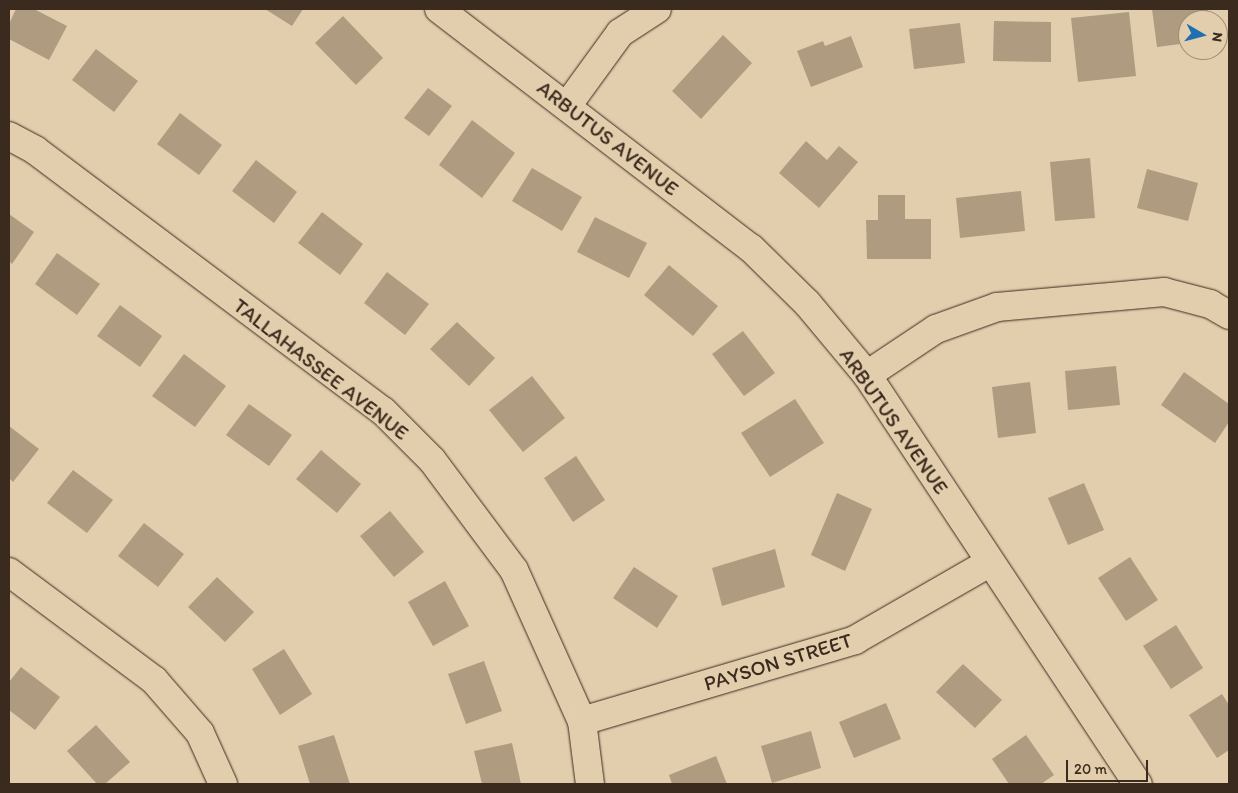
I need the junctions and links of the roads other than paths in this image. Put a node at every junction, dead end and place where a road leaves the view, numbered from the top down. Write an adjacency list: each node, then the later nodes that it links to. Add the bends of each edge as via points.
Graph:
1 (440, 9): 3 (street, ARBUTUS AVENUE)
2 (657, 9): 3 (street, via 620,34)
3 (567, 106): 6 (street, ARBUTUS AVENUE, via 751,248 807,303)
4 (9, 136): 9 (street, TALLAHASSEE AVENUE, via 35,150 383,411 432,460 514,570)
5 (1229, 315): 6 (street, via 1210,304 1164,292 997,307 936,329)
6 (868, 374): 7 (street, ARBUTUS AVENUE)
7 (990, 563): 9 (street, PAYSON STREET, via 855,640); 12 (street, ARBUTUS AVENUE)
8 (9, 572): 10 (street, via 154,680 200,733)
9 (582, 720): 11 (street, TALLAHASSEE AVENUE)
10 (223, 784)
11 (590, 784)
12 (1138, 784)

